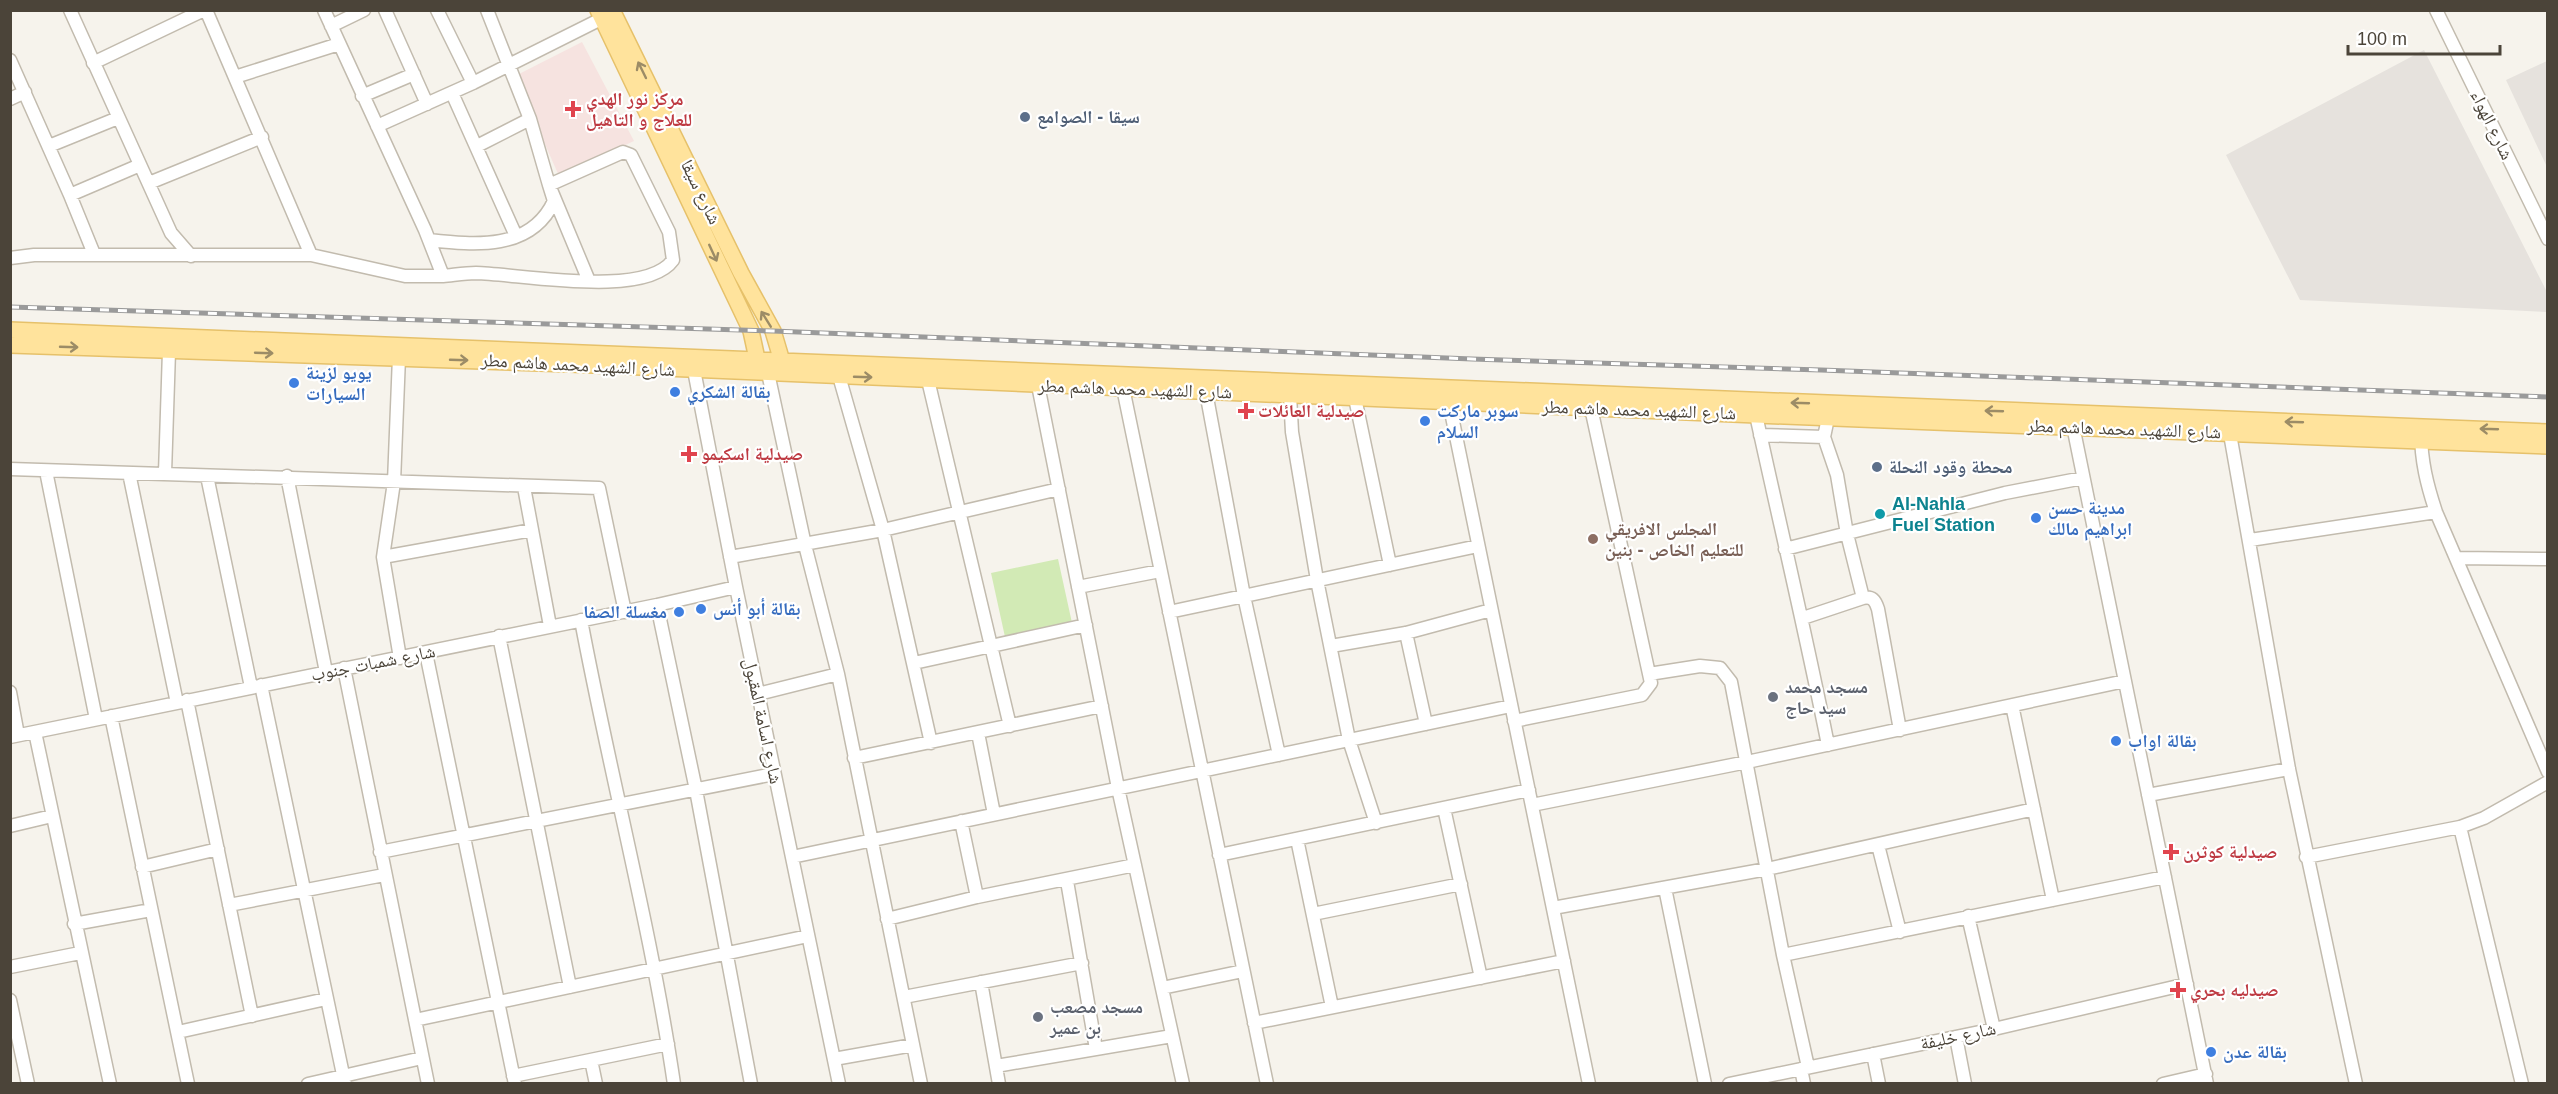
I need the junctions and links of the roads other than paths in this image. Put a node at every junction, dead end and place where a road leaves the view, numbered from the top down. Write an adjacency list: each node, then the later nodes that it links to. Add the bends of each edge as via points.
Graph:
1 (70, 10): 13 (street)
2 (205, 10): 13 (street); 16 (street)
3 (324, 10): 10 (street)
4 (364, 10): 10 (street)
5 (385, 10): 15 (street)
6 (437, 10): 17 (street)
7 (487, 10): 14 (street)
8 (2436, 10): 34 (street, شارع الهواء)
9 (604, 13): 14 (street); 47 (main road, شارع سيقا, one-way to 9, via 773,331); 48 (main road, شارع سيقا, one-way to 48, via 751,331)
10 (331, 27): 11 (street)
11 (339, 44): 16 (street); 20 (street)
12 (10, 60): 18 (street)
13 (93, 63): 23 (street)
14 (509, 65): 17 (street); 24 (street)
15 (414, 74): 20 (street); 22 (street)
16 (235, 77): 26 (street)
17 (473, 83): 19 (street)
18 (25, 92): 21 (street); 27 (street)
19 (452, 93): 22 (street); 28 (street)
20 (363, 96): 25 (street)
21 (10, 99)
22 (427, 104): 25 (street)
23 (118, 118): 27 (street); 29 (street)
24 (531, 119): 28 (street); 31 (street)
25 (377, 126): 35 (street)
26 (262, 137): 30 (street); 37 (street)
27 (49, 146): 32 (street)
28 (477, 146): 33 (street)
29 (140, 165): 30 (street); 32 (street)
30 (149, 183): 38 (street, via 171,233)
31 (549, 185): 33 (street, via 554,201 549,212); 41 (street); 41 (street, via 616,154 628,153 669,232 673,260 668,268 629,282)
32 (70, 195): 36 (street)
33 (516, 236): 35 (street, via 489,245)
34 (2547, 239)
35 (429, 240): 40 (street)
36 (94, 254): 38 (street); 39 (street)
37 (311, 255): 38 (street); 40 (street, via 405,276)
38 (191, 256)
39 (10, 258)
40 (443, 276): 41 (street, via 473,273)
41 (590, 281)
42 (10, 330): 46 (main road, شارع الشهيد محمد هاشم مطر)
43 (10, 345): 44 (main road, شارع الشهيد محمد هاشم مطر, one-way to 44)
44 (169, 351): 45 (main road, شارع الشهيد محمد هاشم مطر, one-way to 45); 70 (street)
45 (399, 357): 46 (main road, شارع الشهيد محمد هاشم مطر, one-way to 46); 74 (street)
46 (695, 364): 48 (main road, شارع الشهيد محمد هاشم مطر); 87 (street, شارع اسامة المقبول)
47 (783, 368): 48 (main road, شارع الشهيد محمد هاشم مطر); 49 (main road, شارع الشهيد محمد هاشم مطر); 58 (main road, شارع الشهيد محمد هاشم مطر, one-way to 47)
48 (762, 369): 83 (street)
49 (839, 376): 50 (main road, شارع الشهيد محمد هاشم مطر, one-way to 50); 80 (street)
50 (928, 380): 51 (main road, شارع الشهيد محمد هاشم مطر); 77 (street)
51 (1038, 385): 52 (main road, شارع الشهيد محمد هاشم مطر); 76 (street)
52 (1123, 388): 53 (main road, شارع الشهيد محمد هاشم مطر); 91 (street)
53 (1206, 392): 54 (main road, شارع الشهيد محمد هاشم مطر); 95 (street)
54 (1290, 395): 55 (main road, شارع الشهيد محمد هاشم مطر); 92 (street, via 1292,432)
55 (1355, 398): 56 (main road, شارع الشهيد محمد هاشم مطر); 90 (street)
56 (1449, 402): 57 (main road, شارع الشهيد محمد هاشم مطر); 84 (street)
57 (1591, 408): 59 (main road, شارع الشهيد محمد هاشم مطر); 115 (street)
58 (1827, 411): 59 (main road, شارع الشهيد محمد هاشم مطر); 60 (main road, شارع الشهيد محمد هاشم مطر); 65 (street)
59 (1756, 415): 64 (street)
60 (2072, 421): 62 (main road, شارع الشهيد محمد هاشم مطر); 63 (main road, شارع الشهيد محمد هاشم مطر, one-way to 60); 73 (street)
61 (2547, 432): 63 (main road, شارع الشهيد محمد هاشم مطر, one-way to 63)
62 (2230, 434): 63 (main road, شارع الشهيد محمد هاشم مطر); 82 (street)
63 (2421, 434): 66 (main road, شارع الشهيد محمد هاشم مطر); 78 (street, via 2424,476)
64 (1760, 435): 65 (street); 85 (street)
65 (1824, 437): 81 (street, via 1837,475)
66 (2547, 446)
67 (10, 469): 68 (street)
68 (46, 471): 69 (street); 125 (street)
69 (129, 473): 70 (street); 120 (street)
70 (165, 473): 71 (street)
71 (207, 476): 72 (street); 117 (street)
72 (287, 476): 74 (street); 113 (street)
73 (2083, 478): 81 (street, via 2005,493); 116 (street)
74 (394, 482): 75 (street); 86 (street)
75 (524, 487): 79 (street); 99 (street, via 600,488)
76 (1059, 489): 77 (street); 94 (street)
77 (960, 511): 80 (street); 107 (street)
78 (2436, 512): 82 (street); 88 (street)
79 (531, 530): 86 (street); 104 (street)
80 (883, 530): 83 (street); 111 (street)
81 (1847, 534): 85 (street); 96 (street)
82 (2250, 540): 139 (street)
83 (805, 545): 87 (street); 114 (street)
84 (1478, 546): 90 (street); 98 (street)
85 (1785, 549): 101 (street)
86 (382, 557): 110 (street)
87 (730, 557): 93 (street, شارع اسامة المقبول)
88 (2457, 558): 89 (street); 141 (street)
89 (2547, 559)
90 (1390, 565): 92 (street)
91 (1160, 571): 94 (street); 100 (street)
92 (1317, 580): 95 (street); 108 (street)
93 (736, 587): 97 (street, شارع شمبات جنوب); 119 (street, شارع اسامة المقبول)
94 (1078, 587): 103 (street)
95 (1244, 596): 100 (street); 136 (street)
96 (1863, 597): 101 (street); 129 (street, via 1874,599 1878,609)
97 (657, 605): 99 (street, شارع شمبات جنوب); 145 (street)
98 (1491, 610): 105 (street); 123 (street)
99 (625, 612): 102 (street, شارع شمبات جنوب)
100 (1169, 612): 140 (street)
101 (1803, 618): 135 (street)
102 (581, 620): 104 (street, شارع شمبات جنوب); 149 (street)
103 (1086, 625): 107 (street); 122 (street)
104 (550, 626): 106 (street, شارع شمبات جنوب)
105 (1406, 633): 108 (street); 127 (street)
106 (499, 636): 109 (street, شارع شمبات جنوب); 154 (street)
107 (993, 646): 111 (street); 128 (street)
108 (1331, 646): 133 (street)
109 (426, 653): 110 (street, شارع شمبات جنوب); 159 (street)
110 (400, 658): 112 (street, شارع شمبات جنوب)
111 (914, 663): 134 (street)
112 (344, 668): 113 (street, شارع شمبات جنوب); 164 (street)
113 (326, 672): 117 (street, شارع شمبات جنوب)
114 (838, 674): 119 (street); 137 (street)
115 (1649, 674): 126 (street, via 1651,684 1642,695); 138 (street, via 1700,666 1720,668 1734,691)
116 (2125, 681): 121 (street); 147 (street)
117 (256, 686): 120 (street, شارع شمبات جنوب); 176 (street)
118 (10, 692): 132 (street)
119 (758, 694): 142 (street, شارع اسامة المقبول)
120 (182, 701): 124 (street, شارع شمبات جنوب); 163 (street)
121 (2012, 705): 129 (street); 151 (street)
122 (1102, 706): 128 (street); 144 (street)
123 (1511, 706): 126 (street); 127 (street)
124 (111, 716): 125 (street, شارع شمبات جنوب); 169 (street)
125 (96, 719): 130 (street, شارع شمبات جنوب)
126 (1514, 721): 146 (street)
127 (1426, 724): 133 (street)
128 (1010, 726): 131 (street)
129 (1900, 730): 135 (street)
130 (34, 732): 132 (street, شارع شمبات جنوب); 153 (street)
131 (978, 733): 134 (street); 152 (street)
132 (14, 736)
133 (1349, 740): 136 (street); 156 (street)
134 (931, 743): 137 (street)
135 (1828, 745): 138 (street)
136 (1279, 755): 140 (street)
137 (854, 758): 161 (street)
138 (1747, 762): 148 (street); 170 (street)
139 (2289, 769): 147 (street); 167 (street)
140 (1202, 771): 144 (street); 165 (street)
141 (2547, 772)
142 (774, 774): 145 (street); 166 (street, شارع اسامة المقبول)
143 (2547, 782): 158 (street, via 2484,818)
144 (1118, 788): 152 (street); 168 (street)
145 (696, 790): 149 (street); 189 (street)
146 (1528, 790): 148 (street); 150 (street)
147 (2148, 795): 172 (street)
148 (1532, 805): 180 (street)
149 (619, 807): 154 (street); 194 (street)
150 (1444, 808): 156 (street); 174 (street)
151 (2034, 809): 162 (street); 178 (street)
152 (994, 814): 155 (street)
153 (52, 816): 157 (street); 185 (street)
154 (538, 821): 159 (street); 199 (street)
155 (961, 821): 161 (street); 177 (street)
156 (1376, 823): 160 (street)
157 (10, 826)
158 (2460, 827): 167 (street); 246 (street)
159 (464, 837): 164 (street); 204 (street)
160 (1297, 839): 165 (street); 182 (street)
161 (871, 840): 166 (street); 184 (street)
162 (1878, 845): 170 (street); 186 (street)
163 (218, 849): 169 (street); 179 (street)
164 (380, 852): 171 (street)
165 (1219, 855): 195 (street)
166 (792, 857): 187 (street, شارع اسامة المقبول)
167 (2306, 857): 245 (street)
168 (1135, 865): 173 (street); 200 (street)
169 (142, 867): 181 (street)
170 (1767, 869): 175 (street); 190 (street)
171 (384, 874): 176 (street); 207 (street)
172 (2165, 877): 178 (street); 198 (street)
173 (1067, 880): 177 (street); 192 (street)
174 (1461, 884): 182 (street); 196 (street)
175 (1665, 888): 180 (street); 239 (street)
176 (305, 891): 179 (street); 202 (street)
177 (977, 897): 184 (street)
178 (2053, 900): 183 (street)
179 (229, 905): 206 (street)
180 (1553, 908): 191 (street)
181 (151, 910): 185 (street); 210 (street)
182 (1313, 914): 205 (street)
183 (1968, 916): 186 (street); 209 (street)
184 (887, 919): 201 (street)
185 (74, 924): 188 (street)
186 (1900, 932): 190 (street)
187 (808, 936): 189 (street); 218 (street, شارع اسامة المقبول)
188 (80, 953): 193 (street); 226 (street)
189 (726, 954): 194 (street); 232 (street)
190 (1783, 955): 221 (street)
191 (1564, 961): 196 (street); 238 (street)
192 (1082, 963): 197 (street); 215 (street)
193 (10, 968)
194 (655, 969): 199 (street); 213 (street)
195 (1243, 971): 200 (street); 208 (street)
196 (1481, 978): 205 (street)
197 (981, 982): 201 (street); 220 (street)
198 (2187, 984): 209 (street, شارع خليفة); 222 (street)
199 (570, 987): 204 (street)
200 (1162, 988): 211 (street)
201 (904, 997): 214 (street)
202 (326, 999): 206 (street); 223 (street)
203 (10, 1000): 225 (street)
204 (498, 1002): 207 (street); 224 (street)
205 (1332, 1007): 208 (street)
206 (252, 1016): 210 (street)
207 (415, 1020): 217 (street)
208 (1254, 1023): 237 (street)
209 (1994, 1029): 212 (street, شارع خليفة)
210 (178, 1032): 227 (street)
211 (1172, 1036): 215 (street); 236 (street)
212 (1956, 1037): 216 (street, شارع خليفة); 243 (street)
213 (668, 1044): 219 (street); 231 (street)
214 (913, 1045): 218 (street); 234 (street)
215 (1096, 1049): 220 (street)
216 (1873, 1054): 221 (street, شارع خليفة); 242 (street)
217 (422, 1058): 223 (street); 229 (street)
218 (834, 1059): 233 (street, شارع اسامة المقبول)
219 (591, 1060): 224 (street); 230 (street)
220 (996, 1066): 235 (street)
221 (1805, 1068): 240 (street, شارع خليفة); 241 (street)
222 (2207, 1079): 244 (street)
223 (344, 1080): 228 (street)
224 (514, 1080)
225 (28, 1083)
226 (110, 1083)
227 (188, 1083)
228 (308, 1083)
229 (428, 1083)
230 (596, 1083)
231 (674, 1083)
232 (751, 1083)
233 (838, 1083)
234 (921, 1083)
235 (999, 1083)
236 (1183, 1083)
237 (1267, 1083)
238 (1589, 1083)
239 (1705, 1083)
240 (1729, 1083)
241 (1804, 1083)
242 (1879, 1083)
243 (1965, 1083)
244 (2163, 1083)
245 (2356, 1083)
246 (2522, 1083)

